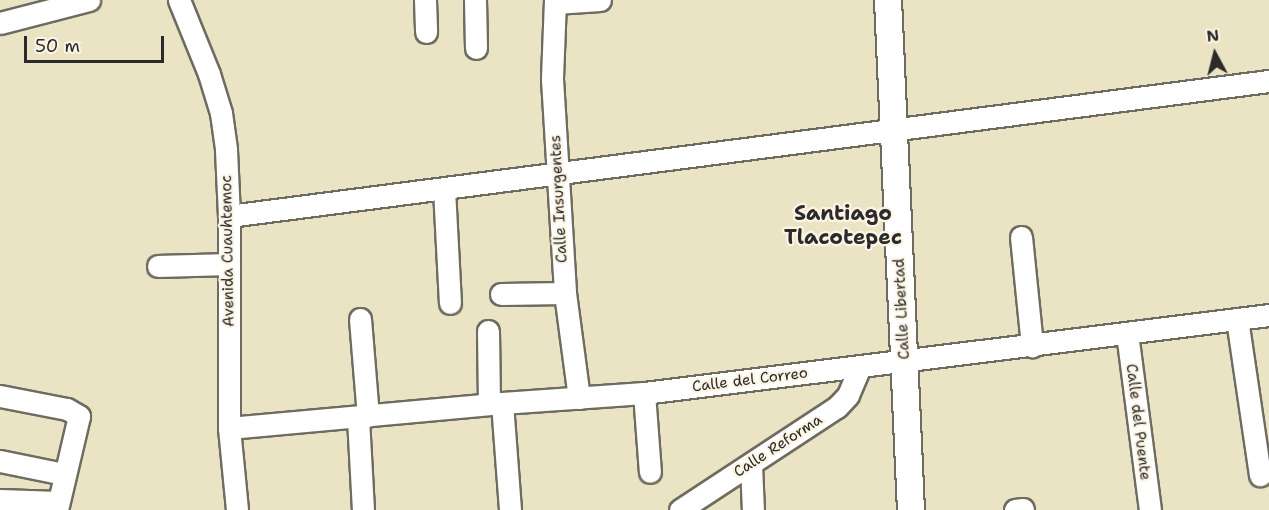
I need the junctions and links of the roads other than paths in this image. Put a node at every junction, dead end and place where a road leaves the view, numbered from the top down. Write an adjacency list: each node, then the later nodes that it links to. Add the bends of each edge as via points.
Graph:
1 (89, 0): 8 (street)
2 (179, 0): 15 (street, Avenida Cuauhtemoc, via 221,113)
3 (425, 0): 9 (street)
4 (475, 0): 10 (street)
5 (600, 0): 7 (street)
6 (888, 0): 12 (main road, Calle Libertad)
7 (555, 2): 13 (street, Calle Insurgentes, via 552,79)
8 (0, 23)
9 (426, 32)
10 (476, 48)
11 (1269, 81): 12 (street)
12 (893, 129): 13 (street); 28 (main road, Calle Libertad)
13 (558, 174): 14 (street); 19 (street, Calle Insurgentes)
14 (444, 189): 15 (street); 21 (street)
15 (229, 216): 17 (street, Avenida Cuauhtemoc)
16 (1021, 237): 27 (street)
17 (229, 264): 18 (street); 35 (street, Avenida Cuauhtemoc)
18 (158, 266)
19 (565, 293): 20 (street); 32 (street, Calle Insurgentes)
20 (501, 294)
21 (450, 303)
22 (1269, 315): 24 (street, Calle del Correo)
23 (360, 319): 34 (street)
24 (1236, 319): 26 (street, Calle del Correo); 40 (street)
25 (488, 331): 33 (street)
26 (1127, 333): 27 (street, Calle del Correo); 51 (street, Calle del Puente)
27 (1032, 346): 28 (street, Calle del Correo)
28 (905, 362): 29 (street, Calle del Correo); 49 (main road, Calle Libertad)
29 (860, 367): 30 (street, Calle del Correo); 37 (street, Calle Reforma, via 848,395 837,407)
30 (644, 393): 32 (street, Calle del Correo); 38 (street)
31 (0, 396): 39 (street, via 75,411 79,416)
32 (579, 398): 33 (street, Calle del Correo)
33 (495, 404): 34 (street, Calle del Correo); 46 (street)
34 (363, 417): 35 (street, Calle del Correo); 45 (street)
35 (229, 428): 44 (street, Avenida Cuauhtemoc)
36 (0, 460): 39 (street)
37 (751, 465): 47 (street, Calle Reforma); 48 (street)
38 (650, 472)
39 (64, 474): 42 (street)
40 (1260, 476)
41 (0, 500): 42 (street)
42 (58, 506)
43 (1023, 509): 50 (street)
44 (237, 510)
45 (363, 510)
46 (510, 510)
47 (680, 510)
48 (753, 510)
49 (911, 510)
50 (1015, 510)
51 (1150, 510)

